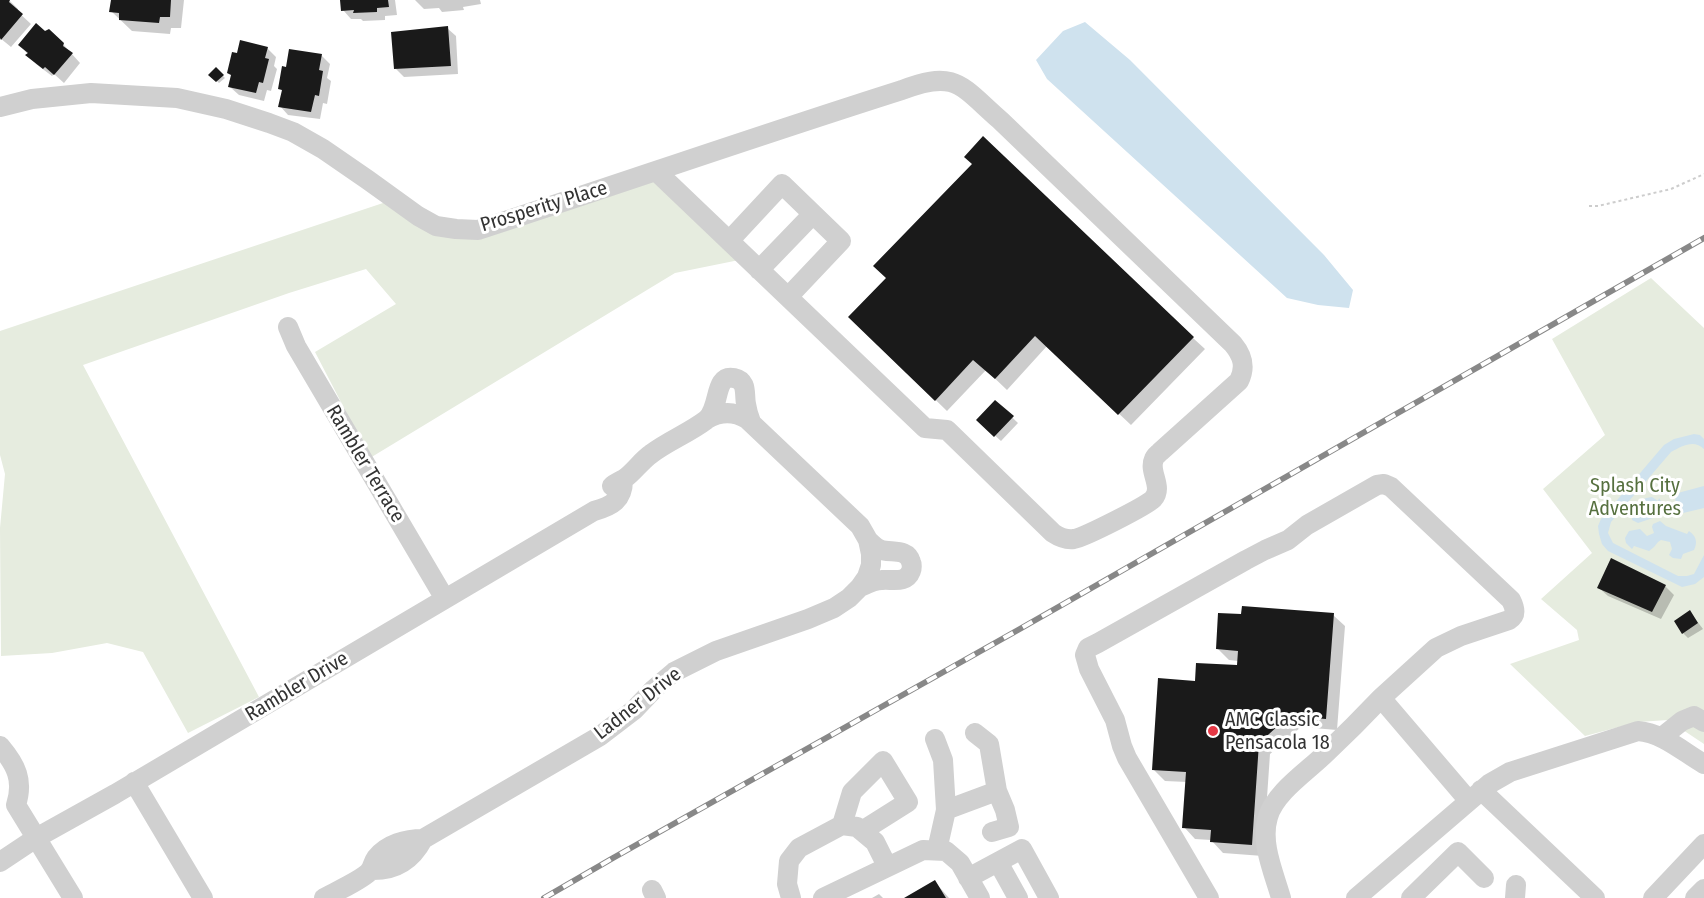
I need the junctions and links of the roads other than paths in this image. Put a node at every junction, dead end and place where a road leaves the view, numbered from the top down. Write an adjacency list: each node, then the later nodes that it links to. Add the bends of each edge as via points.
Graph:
1 (0, 107): 2 (street, Prosperity Place, via 32,99 91,93 177,98 226,109 293,132 418,216 436,226 456,229 478,230)
2 (657, 172): 4 (street); 6 (street, Prosperity Place, via 923,82 950,81 961,85 1072,188 1233,344 1244,365 1239,381 1154,459 1157,492 1153,500 1074,539 1061,538 946,430 925,428)
3 (813, 214): 4 (street, via 782,184); 5 (street); 6 (street, via 841,241)
4 (729, 241): 5 (street)
5 (759, 270): 6 (street)
6 (788, 297)
7 (288, 327): 12 (street, Rambler Terrace)
8 (708, 419): 9 (street, Rambler Drive, via 727,412); 9 (street, via 719,386 735,378 744,386); 12 (street, Rambler Drive, via 651,454 612,485 594,511)
9 (751, 422): 10 (street, Ladner Drive, via 853,519)
10 (868, 540): 11 (street, Ladner Drive, via 871,565); 11 (street, Ladner Drive, via 877,548 902,552 912,568 905,579 869,582)
11 (860, 587): 39 (street, Ladner Drive, via 834,608 716,651 674,672 600,736 423,839 397,843 380,854 370,870)
12 (445, 599): 20 (street, Rambler Drive)
13 (1381, 698): 22 (street); 45 (street, via 1436,648 1509,620 1515,612 1511,600 1384,484 1352,498 1288,540 1088,648 1085,660 1116,720 1127,758); 46 (street, via 1272,807 1267,818 1267,849)
14 (1704, 722): 16 (street, via 1694,716)
15 (975, 733): 21 (street, via 989,744)
16 (1662, 737): 19 (street); 22 (street, via 1638,731 1510,772)
17 (935, 739): 24 (street, via 943,760)
18 (0, 746): 23 (street, via 18,774 20,793)
19 (1704, 764)
20 (134, 782): 28 (street, Rambler Drive); 38 (street)
21 (997, 791): 24 (street); 27 (street, via 1009,827)
22 (1475, 796): 47 (street); 49 (street)
23 (8, 803): 28 (street)
24 (946, 810): 30 (street)
25 (842, 825): 26 (street); 26 (street, via 852,792 883,761 908,802); 40 (street, via 799,848 789,861 787,884)
26 (862, 831): 33 (street, via 875,842)
27 (992, 832)
28 (36, 838): 31 (street, Rambler Drive); 37 (street)
29 (1704, 844): 50 (street)
30 (937, 850): 33 (street, via 923,850); 34 (street, via 946,851 960,863)
31 (0, 862)
32 (998, 862): 34 (street); 43 (street); 44 (street, via 1022,849)
33 (887, 866): 41 (street)
34 (968, 878): 42 (street)
35 (1484, 878): 48 (street, via 1458,852)
36 (1704, 889): 51 (street)
37 (72, 898)
38 (203, 898)
39 (324, 898)
40 (791, 898)
41 (823, 898)
42 (980, 898)
43 (1018, 898)
44 (1049, 898)
45 (1209, 898)
46 (1281, 898)
47 (1356, 898)
48 (1411, 898)
49 (1595, 898)
50 (1653, 898)
51 (1695, 898)

